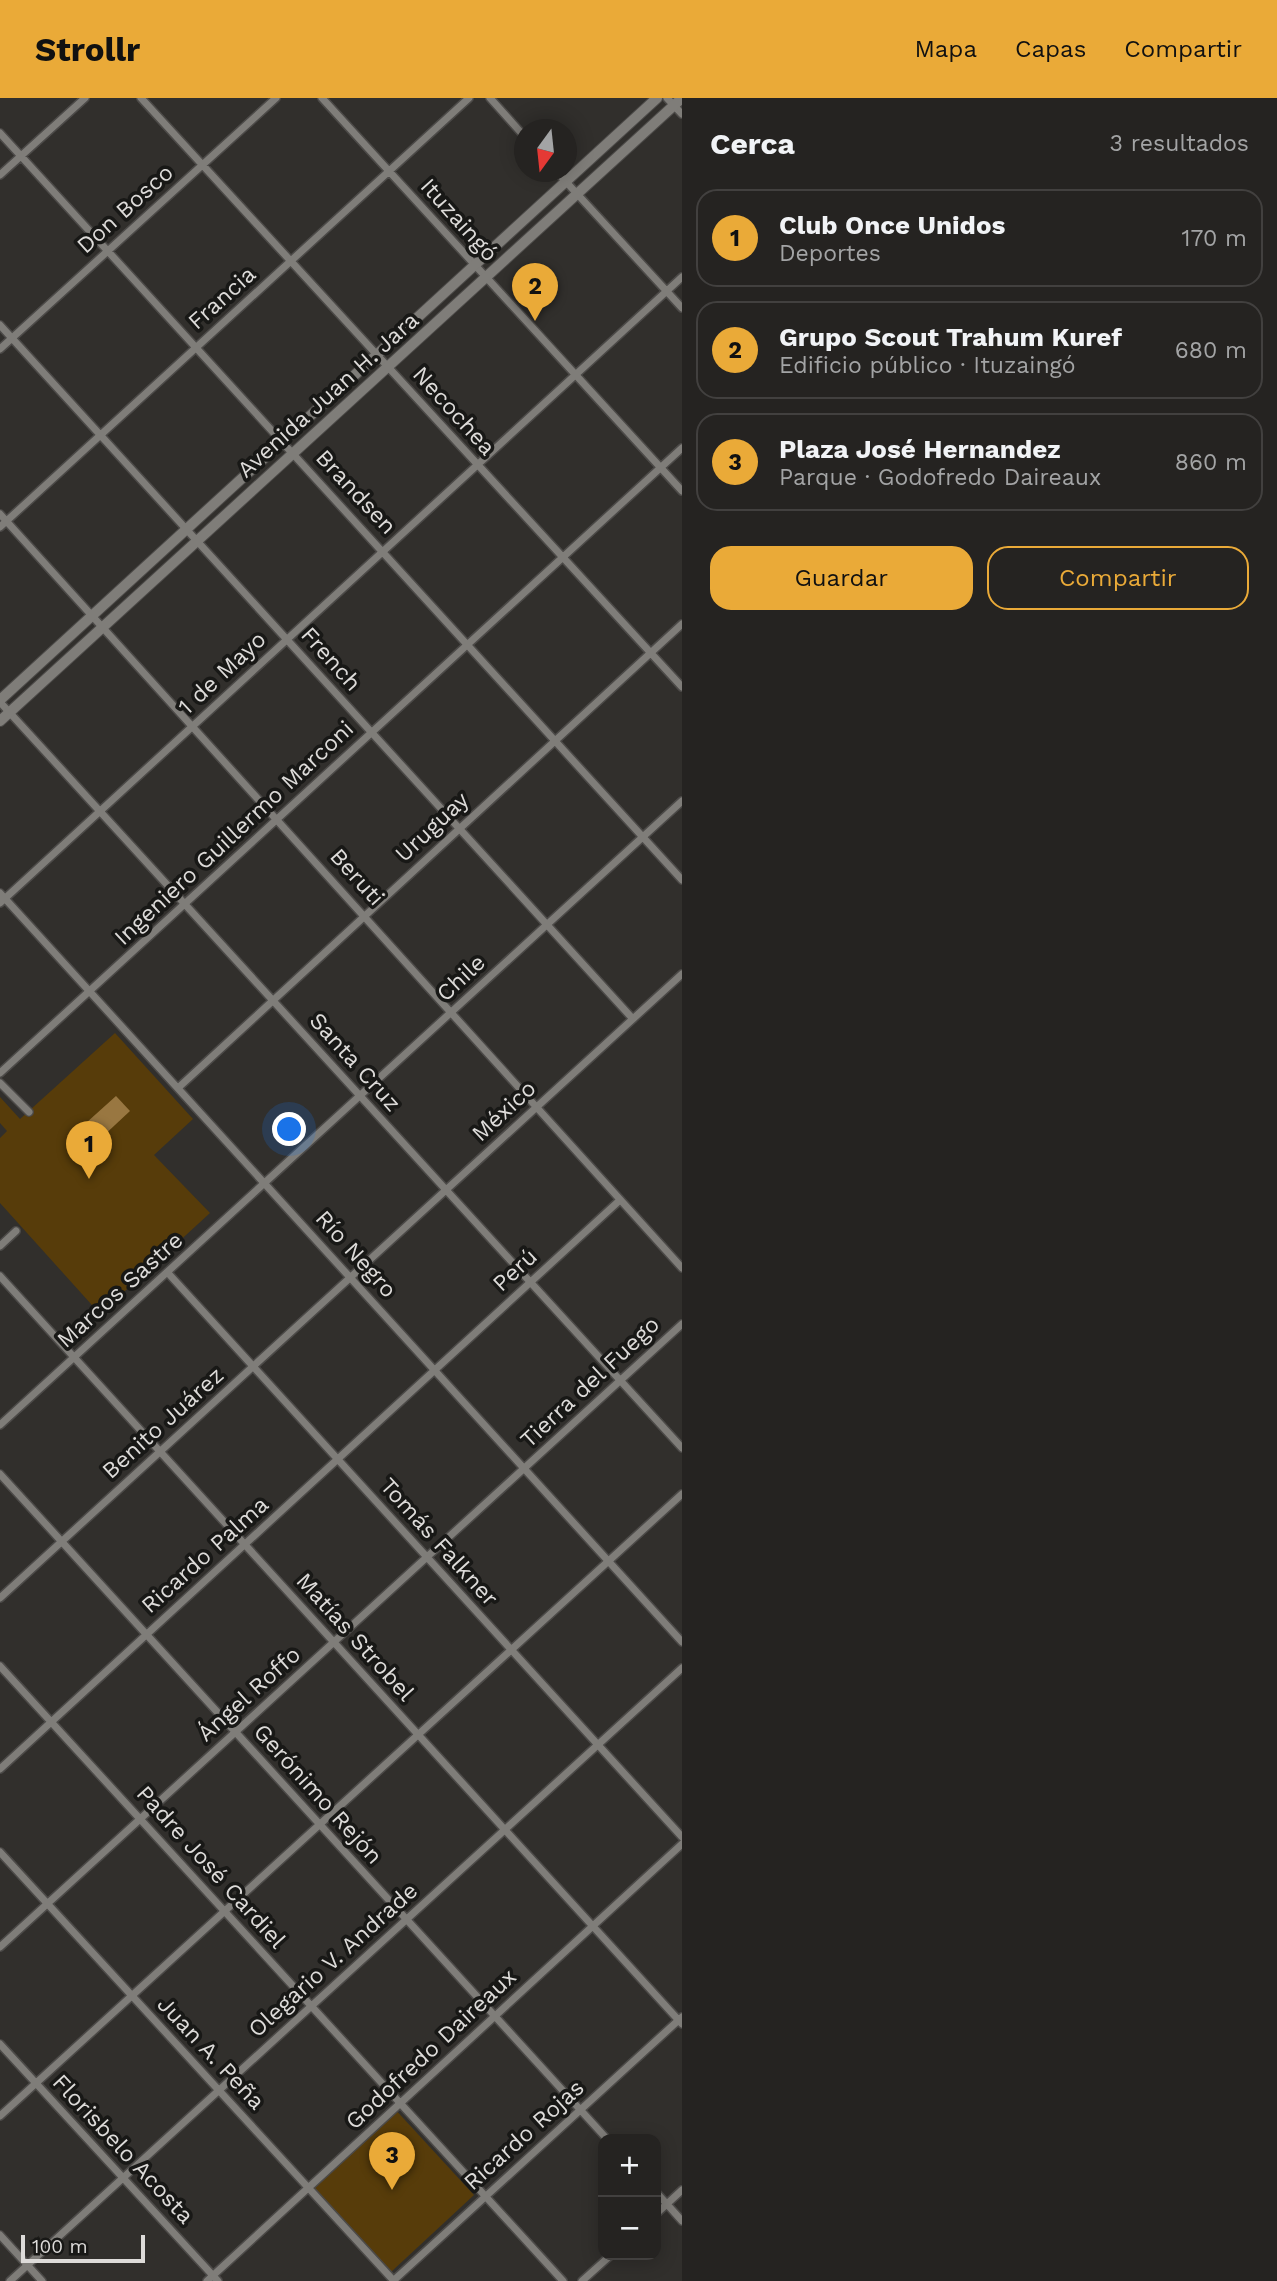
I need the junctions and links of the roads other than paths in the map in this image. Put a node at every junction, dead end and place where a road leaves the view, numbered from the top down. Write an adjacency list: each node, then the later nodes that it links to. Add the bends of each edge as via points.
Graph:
1 (85, 98): 12 (street)
2 (141, 98): 13 (street, Necochea)
3 (276, 98): 13 (street, Don Bosco)
4 (322, 98): 14 (street, Ituzaingó)
5 (469, 98): 14 (street, Francia)
6 (489, 98): 10 (street)
7 (657, 98): 15 (main road, Avenida Juan H. Jara)
8 (674, 100): 9 (street); 18 (main road, Avenida Juan H. Jara)
9 (682, 114)
10 (514, 125)
11 (0, 133): 12 (street, Brandsen)
12 (21, 156): 16 (street); 19 (street, Brandsen)
13 (202, 165): 19 (street, Don Bosco); 20 (street, Necochea)
14 (389, 172): 20 (street, Francia); 21 (street, Ituzaingó)
15 (577, 172)
16 (0, 176)
17 (566, 182): 18 (street); 21 (main road, Avenida Juan H. Jara)
18 (577, 193): 22 (main road, Avenida Juan H. Jara); 24 (street)
19 (108, 251): 27 (street, Don Bosco); 28 (street, Brandsen)
20 (290, 262): 28 (street, Francia); 30 (street, Necochea)
21 (475, 265): 22 (street, Ituzaingó); 30 (main road, Avenida Juan H. Jara)
22 (485, 277): 31 (main road, Avenida Juan H. Jara); 32 (street, Ituzaingó)
23 (682, 277): 24 (street, 1 de Mayo)
24 (667, 292): 25 (street); 32 (street, 1 de Mayo)
25 (682, 309)
26 (0, 325): 27 (street, French)
27 (12, 338): 29 (street, Don Bosco); 33 (street, French)
28 (196, 347): 33 (street, Francia); 34 (street, Brandsen)
29 (0, 349)
30 (376, 356): 31 (street, Necochea); 34 (main road, Avenida Juan H. Jara)
31 (387, 367): 36 (main road, Avenida Juan H. Jara); 37 (street, Necochea)
32 (575, 376): 37 (street, 1 de Mayo); 38 (street, Ituzaingó)
33 (101, 435): 41 (street, Francia); 42 (street, French)
34 (282, 441): 36 (street, Brandsen); 42 (main road, Avenida Juan H. Jara)
35 (682, 448): 38 (street, Ingeniero Guillermo Marconi)
36 (293, 453): 43 (main road, Avenida Juan H. Jara); 44 (street, Brandsen)
37 (477, 466): 44 (street, 1 de Mayo); 45 (street, Necochea)
38 (661, 467): 39 (street, Ituzaingó); 45 (street, Ingeniero Guillermo Marconi)
39 (682, 491)
40 (0, 514): 41 (street, Beruti)
41 (3, 524): 46 (street, Beruti)
42 (187, 529): 43 (street, French); 46 (main road, Avenida Juan H. Jara)
43 (197, 540): 48 (main road, Avenida Juan H. Jara); 49 (street, French)
44 (384, 551): 49 (street, 1 de Mayo); 50 (street, Brandsen)
45 (562, 558): 50 (street, Ingeniero Guillermo Marconi); 51 (street, Necochea)
46 (92, 616): 48 (street, Beruti); 53 (main road, Avenida Juan H. Jara)
47 (682, 624): 51 (street, Uruguay)
48 (103, 627): 54 (main road, Avenida Juan H. Jara); 56 (street, Beruti)
49 (287, 640): 56 (street, 1 de Mayo); 57 (street, French)
50 (468, 644): 57 (street, Ingeniero Guillermo Marconi); 58 (street, Brandsen)
51 (650, 653): 52 (street, Necochea); 58 (street, Uruguay)
52 (682, 687)
53 (0, 701): 54 (street, Santa Cruz)
54 (9, 712): 55 (main road, Avenida Juan H. Jara); 60 (street, Santa Cruz)
55 (0, 721)
56 (193, 726): 60 (street, 1 de Mayo); 61 (street, Beruti)
57 (372, 732): 61 (street, Ingeniero Guillermo Marconi); 62 (street, French)
58 (556, 740): 62 (street, Uruguay); 63 (street, Brandsen)
59 (682, 801): 63 (street, Chile)
60 (100, 812): 65 (street, 1 de Mayo); 66 (street, Santa Cruz)
61 (278, 819): 66 (street, Ingeniero Guillermo Marconi); 67 (street, Beruti)
62 (459, 829): 67 (street, Uruguay); 68 (street, French)
63 (643, 837): 64 (street, Brandsen); 68 (street, Chile)
64 (682, 880)
65 (2, 898): 70 (street, Río Negro)
66 (185, 904): 70 (street, Ingeniero Guillermo Marconi); 71 (street, Santa Cruz)
67 (365, 915): 71 (street, Uruguay); 72 (street, Beruti)
68 (547, 925): 72 (street, Chile); 73 (street, French)
69 (682, 974): 73 (street, México)
70 (90, 991): 74 (street, Ingeniero Guillermo Marconi); 76 (street, Río Negro)
71 (273, 1000): 76 (street, Uruguay); 77 (street, Santa Cruz)
72 (452, 1012): 77 (street, Chile); 78 (street, Beruti)
73 (633, 1019): 78 (street, México)
74 (0, 1073)
75 (0, 1083): 79 (street)
76 (178, 1087): 80 (street, Río Negro)
77 (360, 1096): 80 (street, Chile); 81 (street, Santa Cruz)
78 (537, 1107): 81 (street, México); 82 (street, Beruti)
79 (29, 1112)
80 (265, 1183): 86 (street, Marcos Sastre); 88 (street, Río Negro)
81 (446, 1190): 88 (street, México); 89 (street, Santa Cruz)
82 (620, 1200): 85 (street, Beruti); 89 (street, Perú)
83 (16, 1231): 84 (street)
84 (0, 1246)
85 (682, 1268)
86 (168, 1273): 91 (street, Marcos Sastre); 92 (street, Tomás Falkner)
87 (0, 1276): 91 (street, Matías Strobel)
88 (352, 1277): 92 (street, Benito Juárez); 93 (street, Río Negro)
89 (531, 1282): 93 (street, Perú); 94 (street, Santa Cruz)
90 (682, 1324): 94 (street, Tierra del Fuego)
91 (74, 1357): 95 (street, Marcos Sastre); 97 (street, Matías Strobel)
92 (253, 1367): 97 (street, Benito Juárez); 98 (street, Tomás Falkner)
93 (436, 1370): 98 (street, Ricardo Palma); 99 (street, Río Negro)
94 (620, 1380): 96 (street, Santa Cruz); 99 (street, Tierra del Fuego)
95 (0, 1425)
96 (682, 1448)
97 (160, 1452): 102 (street, Benito Juárez); 103 (street, Matías Strobel)
98 (338, 1460): 103 (street, Ricardo Palma); 104 (street, Tomás Falkner)
99 (525, 1469): 104 (street, Ángel Roffo); 105 (street, Río Negro)
100 (0, 1474): 102 (street, Gerónimo Rejón)
101 (682, 1494): 105 (street)
102 (61, 1543): 106 (street, Benito Juárez); 107 (street, Gerónimo Rejón)
103 (245, 1545): 107 (street, Ricardo Palma); 109 (street, Matías Strobel)
104 (427, 1558): 109 (street, Ángel Roffo); 110 (street, Tomás Falkner)
105 (609, 1562): 108 (street, Río Negro); 110 (street)
106 (0, 1598)
107 (147, 1634): 113 (street, Ricardo Palma); 114 (street, Gerónimo Rejón)
108 (682, 1642)
109 (334, 1643): 114 (street, Ángel Roffo); 115 (street, Matías Strobel)
110 (511, 1650): 115 (street); 116 (street, Tomás Falkner)
111 (0, 1666): 113 (street, Padre José Cardiel)
112 (682, 1668): 116 (street, Olegario V. Andrade)
113 (52, 1721): 117 (street, Ricardo Palma); 118 (street, Padre José Cardiel)
114 (236, 1732): 118 (street, Ángel Roffo); 119 (street, Gerónimo Rejón)
115 (418, 1735): 119 (street); 120 (street, Matías Strobel)
116 (598, 1745): 120 (street, Olegario V. Andrade); 121 (street, Tomás Falkner)
117 (0, 1769)
118 (141, 1819): 124 (street, Ángel Roffo); 125 (street, Padre José Cardiel)
119 (320, 1824): 125 (street); 126 (street, Gerónimo Rejón)
120 (505, 1830): 126 (street, Olegario V. Andrade); 127 (street, Matías Strobel)
121 (682, 1837)
122 (682, 1844): 127 (street, Godofredo Daireaux)
123 (0, 1852): 124 (street, Juan A. Peña)
124 (47, 1904): 128 (street, Ángel Roffo); 129 (street, Juan A. Peña)
125 (225, 1911): 129 (street); 130 (street, Padre José Cardiel)
126 (407, 1919): 130 (street, Olegario V. Andrade); 131 (street, Gerónimo Rejón)
127 (593, 1926): 131 (street, Godofredo Daireaux); 132 (street, Matías Strobel)
128 (0, 1947)
129 (132, 1996): 134 (street); 135 (street, Juan A. Peña)
130 (312, 2006): 135 (street, Olegario V. Andrade); 136 (street, Padre José Cardiel)
131 (495, 2016): 136 (street, Godofredo Daireaux); 137 (street, Gerónimo Rejón)
132 (681, 2020): 137 (street, Ricardo Rojas)
133 (0, 2044): 134 (street, Florisbelo Acosta)
134 (36, 2083): 138 (street); 140 (street, Florisbelo Acosta)
135 (219, 2091): 140 (street, Olegario V. Andrade); 141 (street, Juan A. Peña)
136 (401, 2103): 141 (street, Godofredo Daireaux); 143 (street, Padre José Cardiel)
137 (580, 2110): 139 (street, Gerónimo Rejón); 143 (street, Ricardo Rojas)
138 (0, 2116)
139 (602, 2134)
140 (123, 2178): 150 (street, Olegario V. Andrade); 151 (street, Florisbelo Acosta)
141 (308, 2188): 151 (street, Godofredo Daireaux); 154 (street, Juan A. Peña)
142 (682, 2190): 145 (street)
143 (485, 2196): 154 (street, Ricardo Rojas); 155 (street, Padre José Cardiel)
144 (661, 2197): 145 (street)
145 (667, 2204): 146 (street); 147 (street)
146 (661, 2209)
147 (682, 2221)
148 (0, 2235): 150 (street)
149 (605, 2260): 156 (street)
150 (27, 2265): 152 (street, Olegario V. Andrade); 153 (street)
151 (212, 2279)
152 (10, 2281)
153 (42, 2281)
154 (393, 2281)
155 (563, 2281)
156 (582, 2281)

